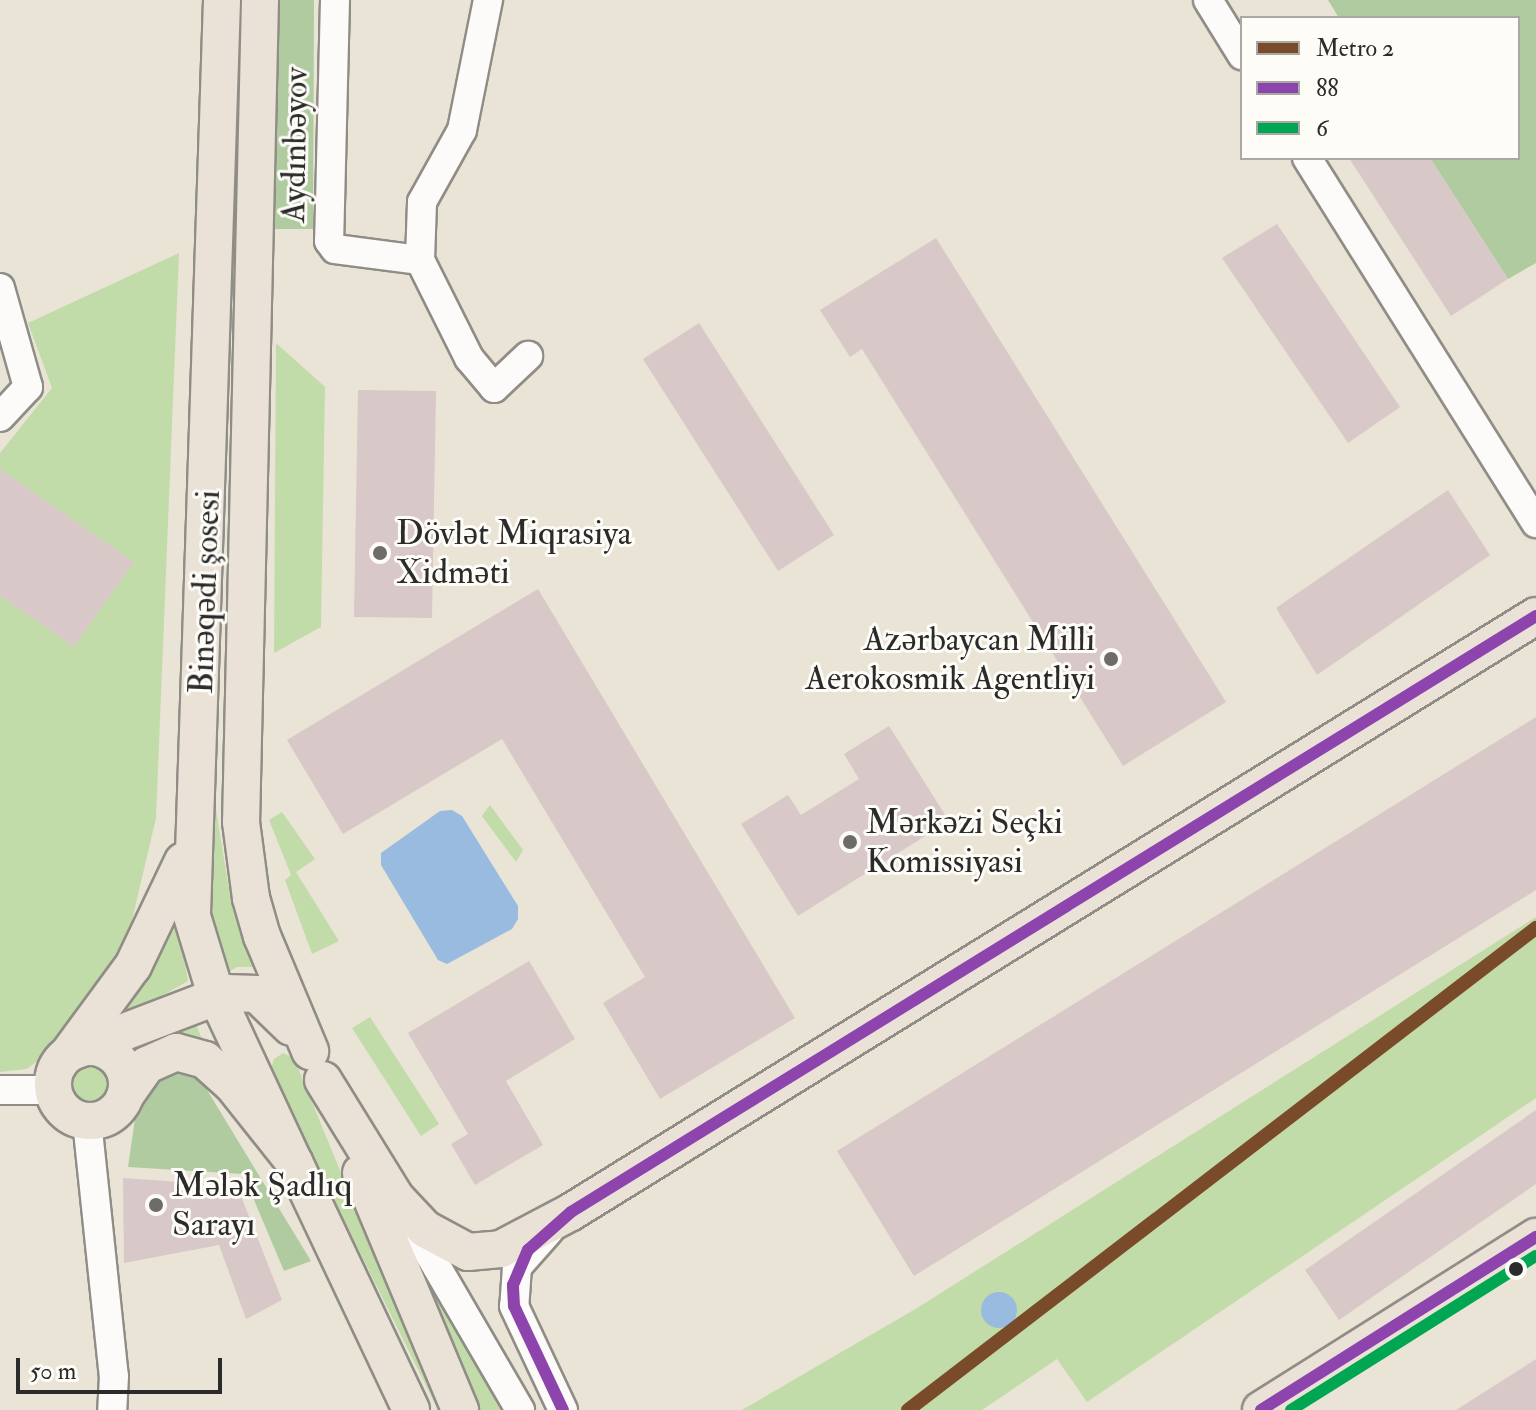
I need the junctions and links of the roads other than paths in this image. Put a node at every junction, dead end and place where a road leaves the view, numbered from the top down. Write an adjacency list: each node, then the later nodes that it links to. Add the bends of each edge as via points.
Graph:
1 (222, 0): 14 (main road, Binəqədi şosesi, via 202,707)
2 (260, 0): 17 (main road, Binəqədi şosesi, via 241,822 255,911)
3 (335, 0): 8 (street, Aydınbəyov, via 329,241 335,249)
4 (488, 0): 8 (street, via 462,130 422,202)
5 (1208, 0): 6 (street)
6 (1240, 52)
7 (1308, 160): 12 (street)
8 (420, 260): 10 (street, via 469,358 494,388)
9 (0, 288): 11 (street, via 28,387)
10 (528, 356)
11 (0, 417)
12 (1536, 523)
13 (1536, 616): 23 (main road)
14 (192, 829): 15 (main road, Binəqədi şosesi, via 192,916); 16 (main road, via 152,934)
15 (216, 995): 16 (main road); 17 (main road, via 243,992 270,1002); 21 (main road, Binəqədi şosesi)
16 (65, 1066): 18 (street); 19 (main road, via 102,1049 125,1071); 20 (main road, via 65,1111)
17 (316, 1066): 22 (main road); 27 (main road)
18 (0, 1090)
19 (125, 1096): 20 (main road, via 111,1115); 21 (main road, via 138,1074 163,1055 195,1055 232,1084)
20 (87, 1121): 26 (street, via 114,1376)
21 (294, 1162): 25 (main road)
22 (396, 1198): 23 (main road, via 425,1229 468,1252 501,1249); 28 (street)
23 (571, 1212): 29 (street, via 528,1250 513,1285 514,1306)
24 (1536, 1237): 30 (main road)
25 (408, 1407)
26 (112, 1410)
27 (460, 1410)
28 (520, 1410)
29 (563, 1410)
30 (1261, 1410)

